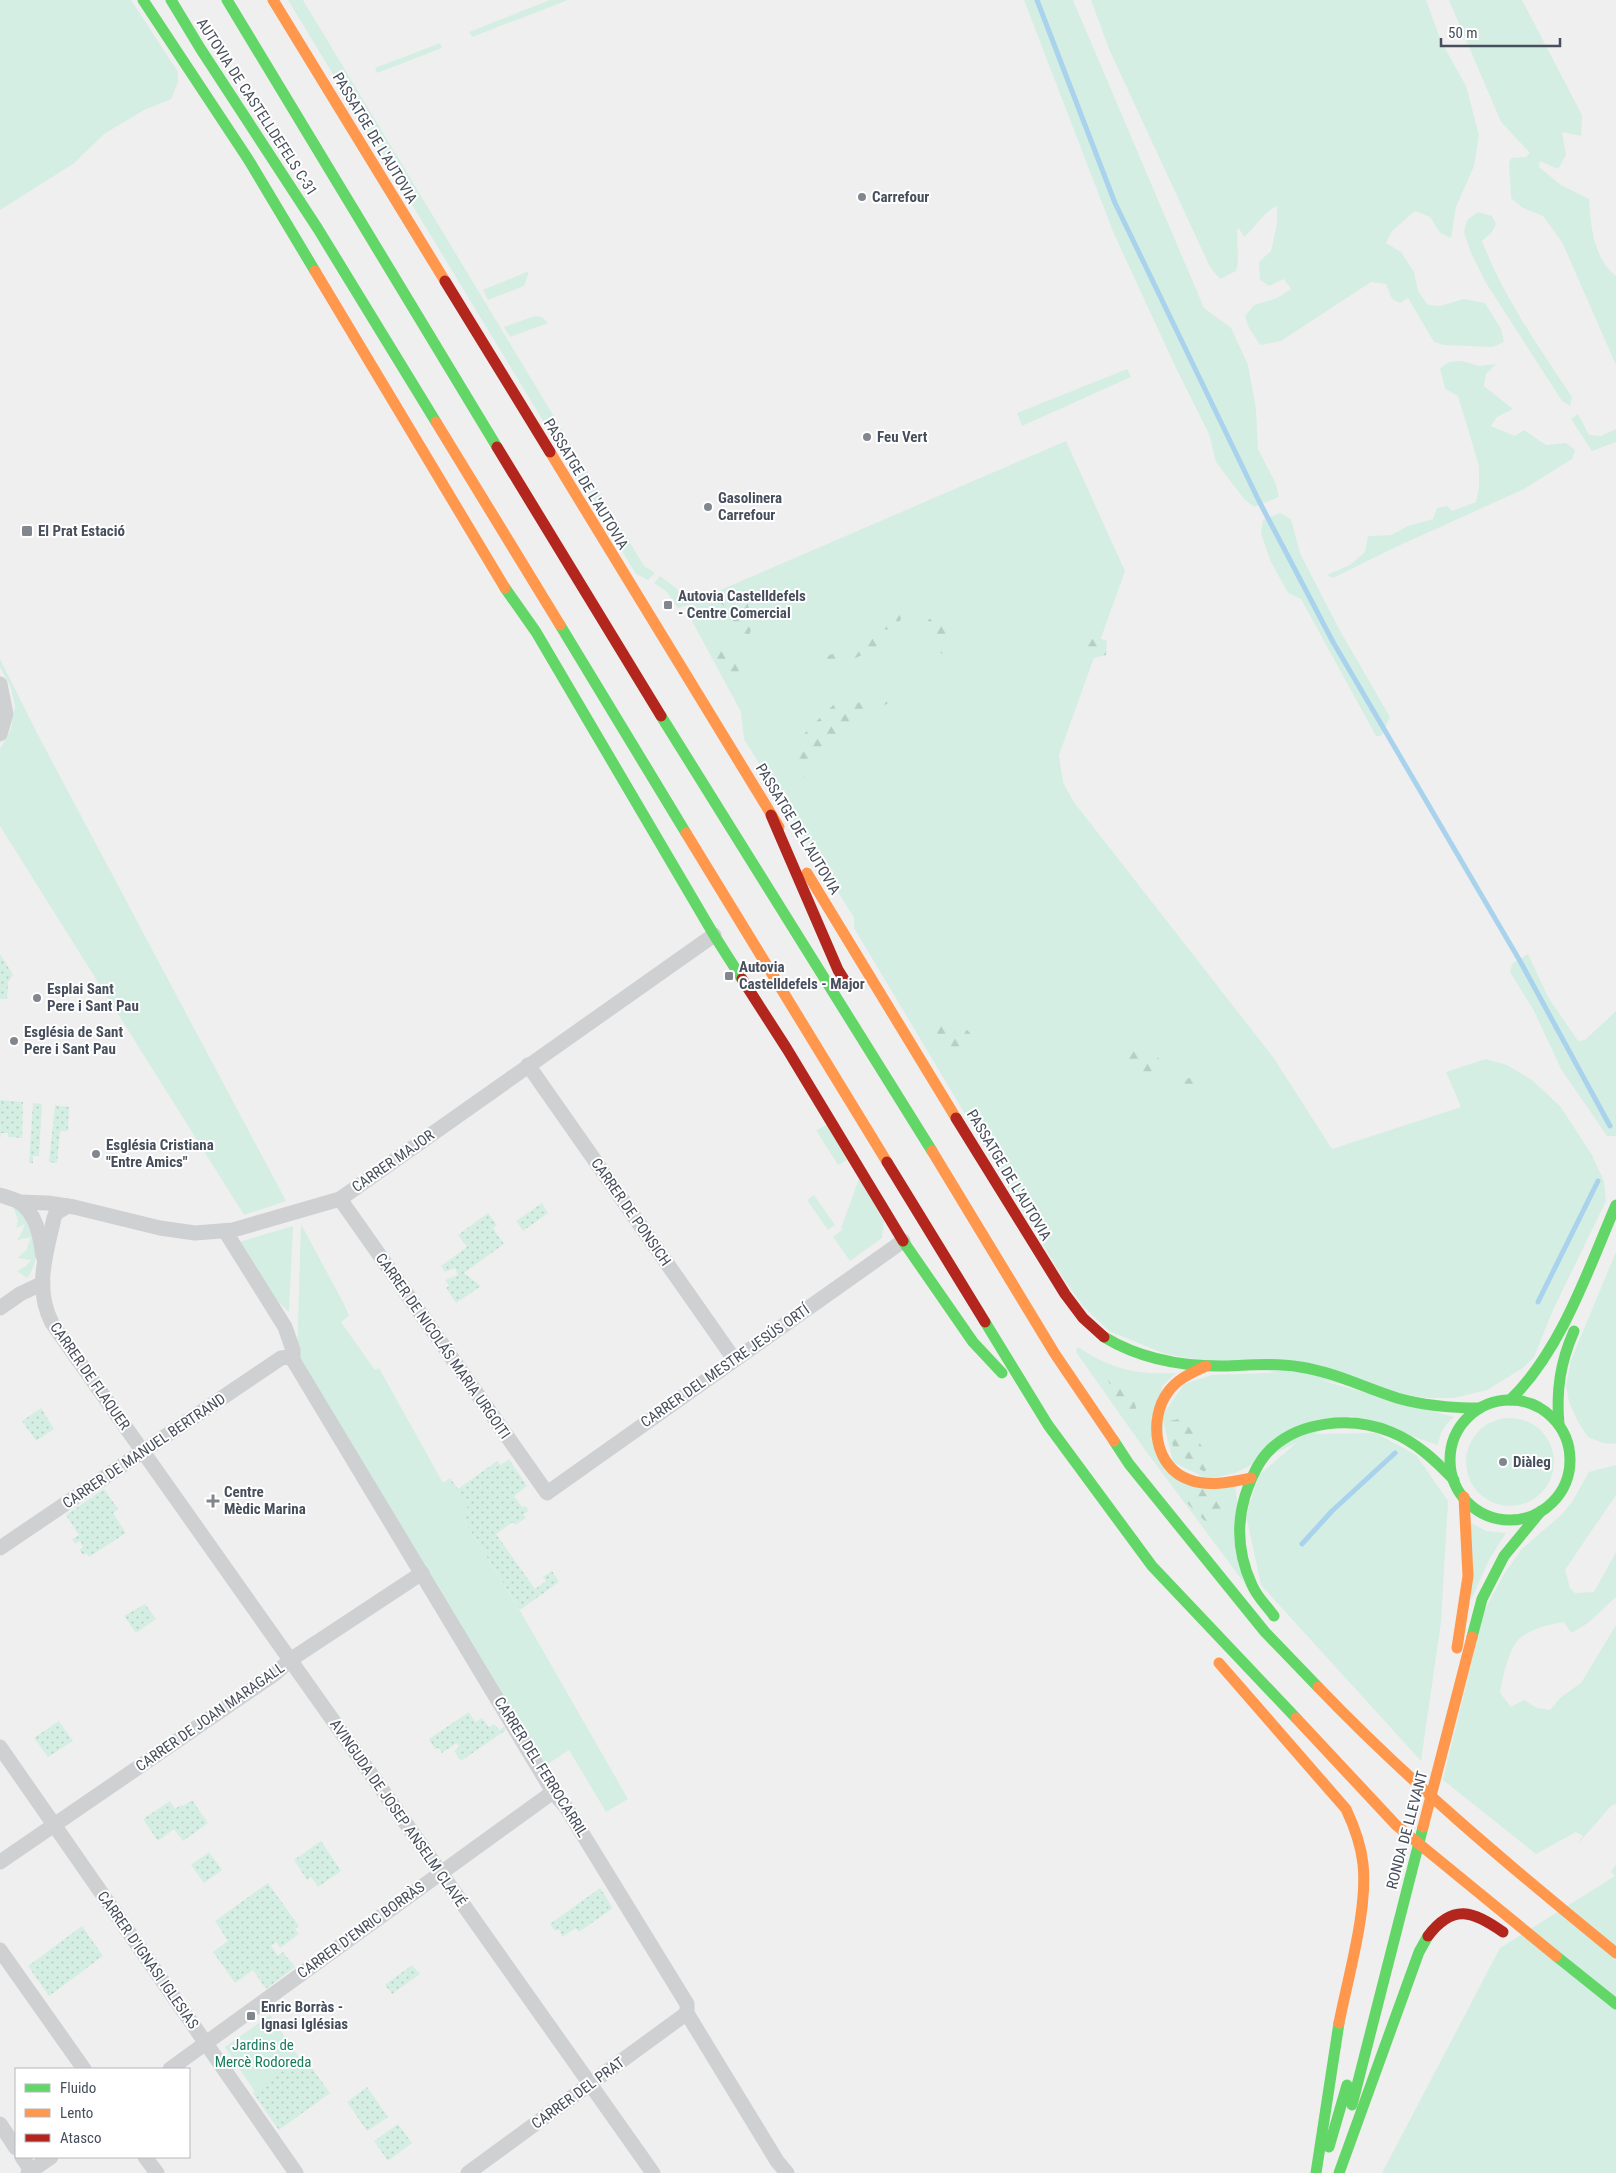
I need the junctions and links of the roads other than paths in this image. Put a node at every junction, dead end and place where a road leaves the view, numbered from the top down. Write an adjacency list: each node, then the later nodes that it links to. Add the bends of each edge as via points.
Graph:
1 (143, 0): 10 (main road, via 253,168 509,594 574,695)
2 (171, 0): 6 (main road, AUTOVIA DE CASTELLDEFELS C-31)
3 (227, 0): 17 (main road, via 609,632)
4 (273, 0): 9 (main road, PASSATGE DE L'AUTOVIA)
5 (253, 109): 6 (main road)
6 (318, 229): 33 (main road)
7 (0, 684): 8 (street, via 6,714)
8 (0, 734)
9 (771, 814): 11 (main road, via 838,970); 30 (main road, PASSATGE DE L'AUTOVIA, via 1043,1260 1075,1307 1106,1338 1140,1355 1165,1362)
10 (714, 935): 12 (street, CARRER MAJOR); 23 (main road, via 788,1050)
11 (854, 995)
12 (528, 1066): 15 (street, CARRER MAJOR); 29 (street, CARRER DE PONSICH)
13 (954, 1167): 17 (main road)
14 (0, 1194): 16 (street); 18 (street, via 32,1196)
15 (340, 1199): 21 (street, CARRER MAJOR); 38 (street, CARRER DE NICOLÁS MARIA URGOITI)
16 (19, 1202): 18 (street, CARRER MAJOR); 25 (street, via 36,1223)
17 (963, 1202): 49 (main road, via 1055,1354 1129,1464 1265,1632)
18 (42, 1203): 20 (street, CARRER MAJOR); 22 (street, via 49,1216)
19 (1616, 1205): 31 (main road, via 1541,1367)
20 (68, 1206): 21 (street, CARRER MAJOR, via 160,1228 195,1233); 22 (street, via 56,1213)
21 (229, 1230): 28 (street, CARRER DEL FERROCARRIL, via 285,1327 293,1350)
22 (51, 1231): 25 (street)
23 (903, 1241): 29 (street, CARRER DEL MESTRE JESÚS ORTÍ); 33 (main road, via 973,1342)
24 (1608, 1255): 34 (main road, via 1564,1354 1556,1391)
25 (44, 1266): 26 (street, CARRER DE FLAQUER)
26 (42, 1282): 27 (street); 35 (street, CARRER DE FLAQUER, via 44,1305 52,1322)
27 (0, 1308)
28 (291, 1358): 35 (street, CARRER DE MANUEL BERTRAND, via 281,1358); 43 (street, CARRER DEL FERROCARRIL)
29 (734, 1359): 38 (street, CARRER DEL MESTRE JESÚS ORTÍ)
30 (1206, 1366): 32 (main road, PASSATGE DE L'AUTOVIA, via 1298,1366 1328,1373 1410,1402 1443,1408); 36 (main road, via 1184,1376 1168,1392 1156,1414 1160,1449 1180,1476 1221,1483)
31 (1510, 1400): 32 (main road, RONDA DE LLEVANT); 34 (main road, RONDA DE LLEVANT, via 1538,1406)
32 (1480, 1408): 37 (main road, RONDA DE LLEVANT, via 1462,1425 1454,1440 1451,1464)
33 (1048, 1425): 42 (main road)
34 (1559, 1425): 40 (main road, RONDA DE LLEVANT, via 1568,1445 1569,1472 1562,1490)
35 (144, 1452): 41 (street, CARRER DE MANUEL BERTRAND); 47 (street, AVINGUDA DE JOSEP ANSELM CLAVÉ)
36 (1251, 1478): 37 (main road, via 1271,1448 1297,1432 1342,1422 1390,1432 1428,1454); 45 (main road, via 1242,1503 1238,1539 1252,1587)
37 (1454, 1480): 39 (main road, RONDA DE LLEVANT)
38 (547, 1493)
39 (1464, 1497): 40 (main road, RONDA DE LLEVANT, via 1482,1512 1496,1518 1520,1519); 76 (main road, RONDA DE LLEVANT, via 1468,1576 1458,1645 1359,2041)
40 (1541, 1511): 77 (main road, RONDA DE LLEVANT, via 1504,1556 1482,1599 1367,2043)
41 (0, 1548)
42 (1152, 1566): 44 (main road); 58 (main road, via 1396,1825)
43 (422, 1573): 47 (street, CARRER DE JOAN MARAGALL); 51 (street, CARRER DEL FERROCARRIL)
44 (1181, 1612)
45 (1280, 1622)
46 (1208, 1651): 75 (main road, via 1346,1809 1355,1829 1363,1864 1363,1903 1336,2035)
47 (290, 1660): 52 (street, CARRER DE JOAN MARAGALL, via 276,1673); 54 (street, AVINGUDA DE JOSEP ANSELM CLAVÉ)
48 (1309, 1662): 49 (main road)
49 (1334, 1704): 57 (main road, via 1442,1806)
50 (0, 1747): 52 (street, CARRER D'IGNASI IGLESIAS)
51 (553, 1792): 54 (street, CARRER D'ENRIC BORRÀS); 59 (street, CARRER DEL FERROCARRIL, via 566,1807 687,2004)
52 (54, 1825): 53 (street, CARRER DE JOAN MARAGALL); 60 (street, CARRER D'IGNASI IGLESIAS)
53 (0, 1862)
54 (441, 1873): 60 (street, CARRER D'ENRIC BORRÀS); 63 (street, AVINGUDA DE JOSEP ANSELM CLAVÉ)
55 (1512, 1939): 77 (main road, via 1490,1921 1470,1913 1450,1915 1429,1933)
56 (0, 1950): 61 (street)
57 (1616, 1953)
58 (1616, 2004)
59 (687, 2013): 63 (street, CARRER DEL PRAT); 74 (street, CARRER DEL FERROCARRIL)
60 (205, 2044): 62 (street, CARRER D'ENRIC BORRÀS); 71 (street, CARRER D'IGNASI IGLESIAS)
61 (83, 2068)
62 (171, 2068)
63 (590, 2084): 72 (street, CARRER DEL PRAT); 73 (street, AVINGUDA DE JOSEP ANSELM CLAVÉ)
64 (0, 2124): 65 (street)
65 (15, 2146)
66 (23, 2158): 69 (street)
67 (50, 2158): 69 (street)
68 (146, 2158): 70 (street)
69 (31, 2172)
70 (156, 2173)
71 (296, 2173)
72 (468, 2173)
73 (653, 2173)
74 (787, 2173)
75 (1316, 2173)
76 (1321, 2173)
77 (1337, 2173)

